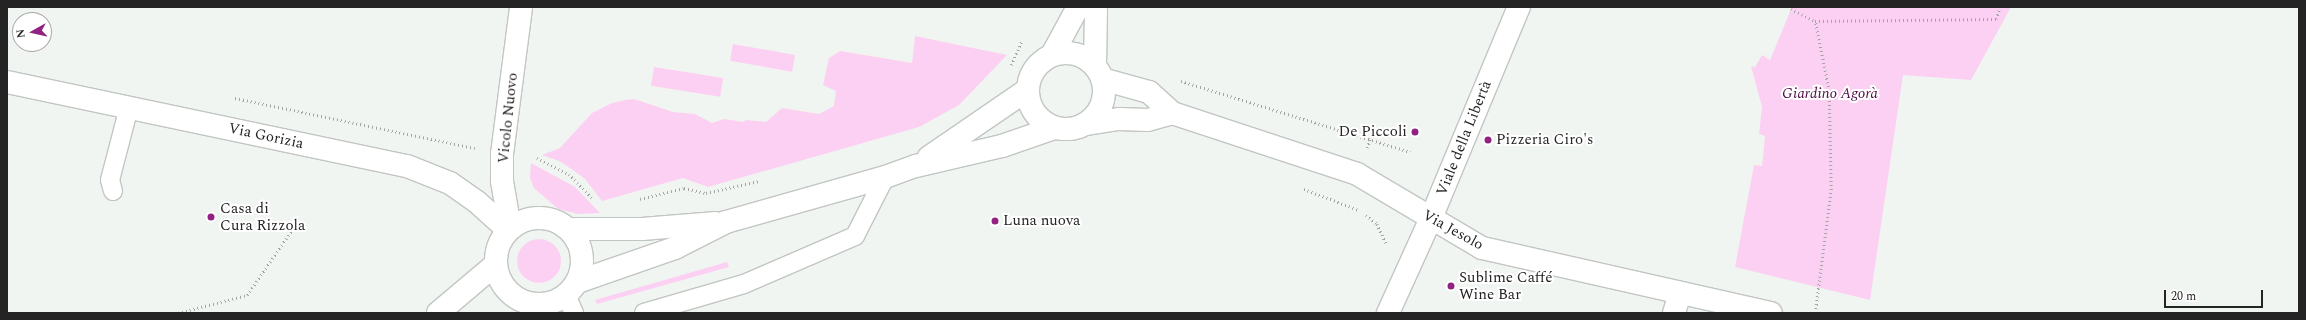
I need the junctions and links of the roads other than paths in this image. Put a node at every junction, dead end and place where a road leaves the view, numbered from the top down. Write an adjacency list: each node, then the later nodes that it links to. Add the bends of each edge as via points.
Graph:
1 (521, 7): 18 (street, Vicolo Nuovo, via 502,154 502,181)
2 (1078, 7): 5 (street)
3 (1096, 7): 6 (street)
4 (1519, 7): 16 (street, Viale della Libertà)
5 (1052, 55): 6 (street, via 1077,54); 8 (street, via 1034,69)
6 (1099, 73): 10 (street, Via Jesolo, via 1149,92); 11 (street, via 1104,86 1103,101 1096,114)
7 (7, 82): 9 (street, Via Gorizia)
8 (1027, 90): 12 (street, via 1033,112 1040,120); 13 (street)
9 (129, 107): 15 (lane, via 110,180); 18 (street, Via Gorizia, via 407,166 450,183 478,202)
10 (1172, 113): 11 (street, via 1148,120 1119,119); 16 (street, Via Jesolo, via 1357,174)
11 (1086, 124): 12 (street, via 1070,130)
12 (1054, 128): 13 (street, via 1002,146)
13 (916, 166): 14 (street)
14 (885, 177): 17 (street); 25 (lane, via 855,236 744,284)
15 (113, 191)
16 (1431, 218): 22 (street, Via Jesolo, via 1482,248); 26 (street, Viale della Libertà)
17 (726, 222): 19 (street, via 642,229); 21 (street)
18 (509, 229): 19 (street, via 526,219 542,217 553,219); 20 (street, via 500,240)
19 (570, 229): 21 (street, via 578,240 583,268)
20 (496, 264): 23 (street, via 504,287); 24 (street)
21 (572, 297): 23 (street)
22 (1677, 303): 27 (street, Via Jesolo)
23 (522, 308)
24 (438, 313)
25 (644, 313)
26 (1388, 313)
27 (1771, 313)

